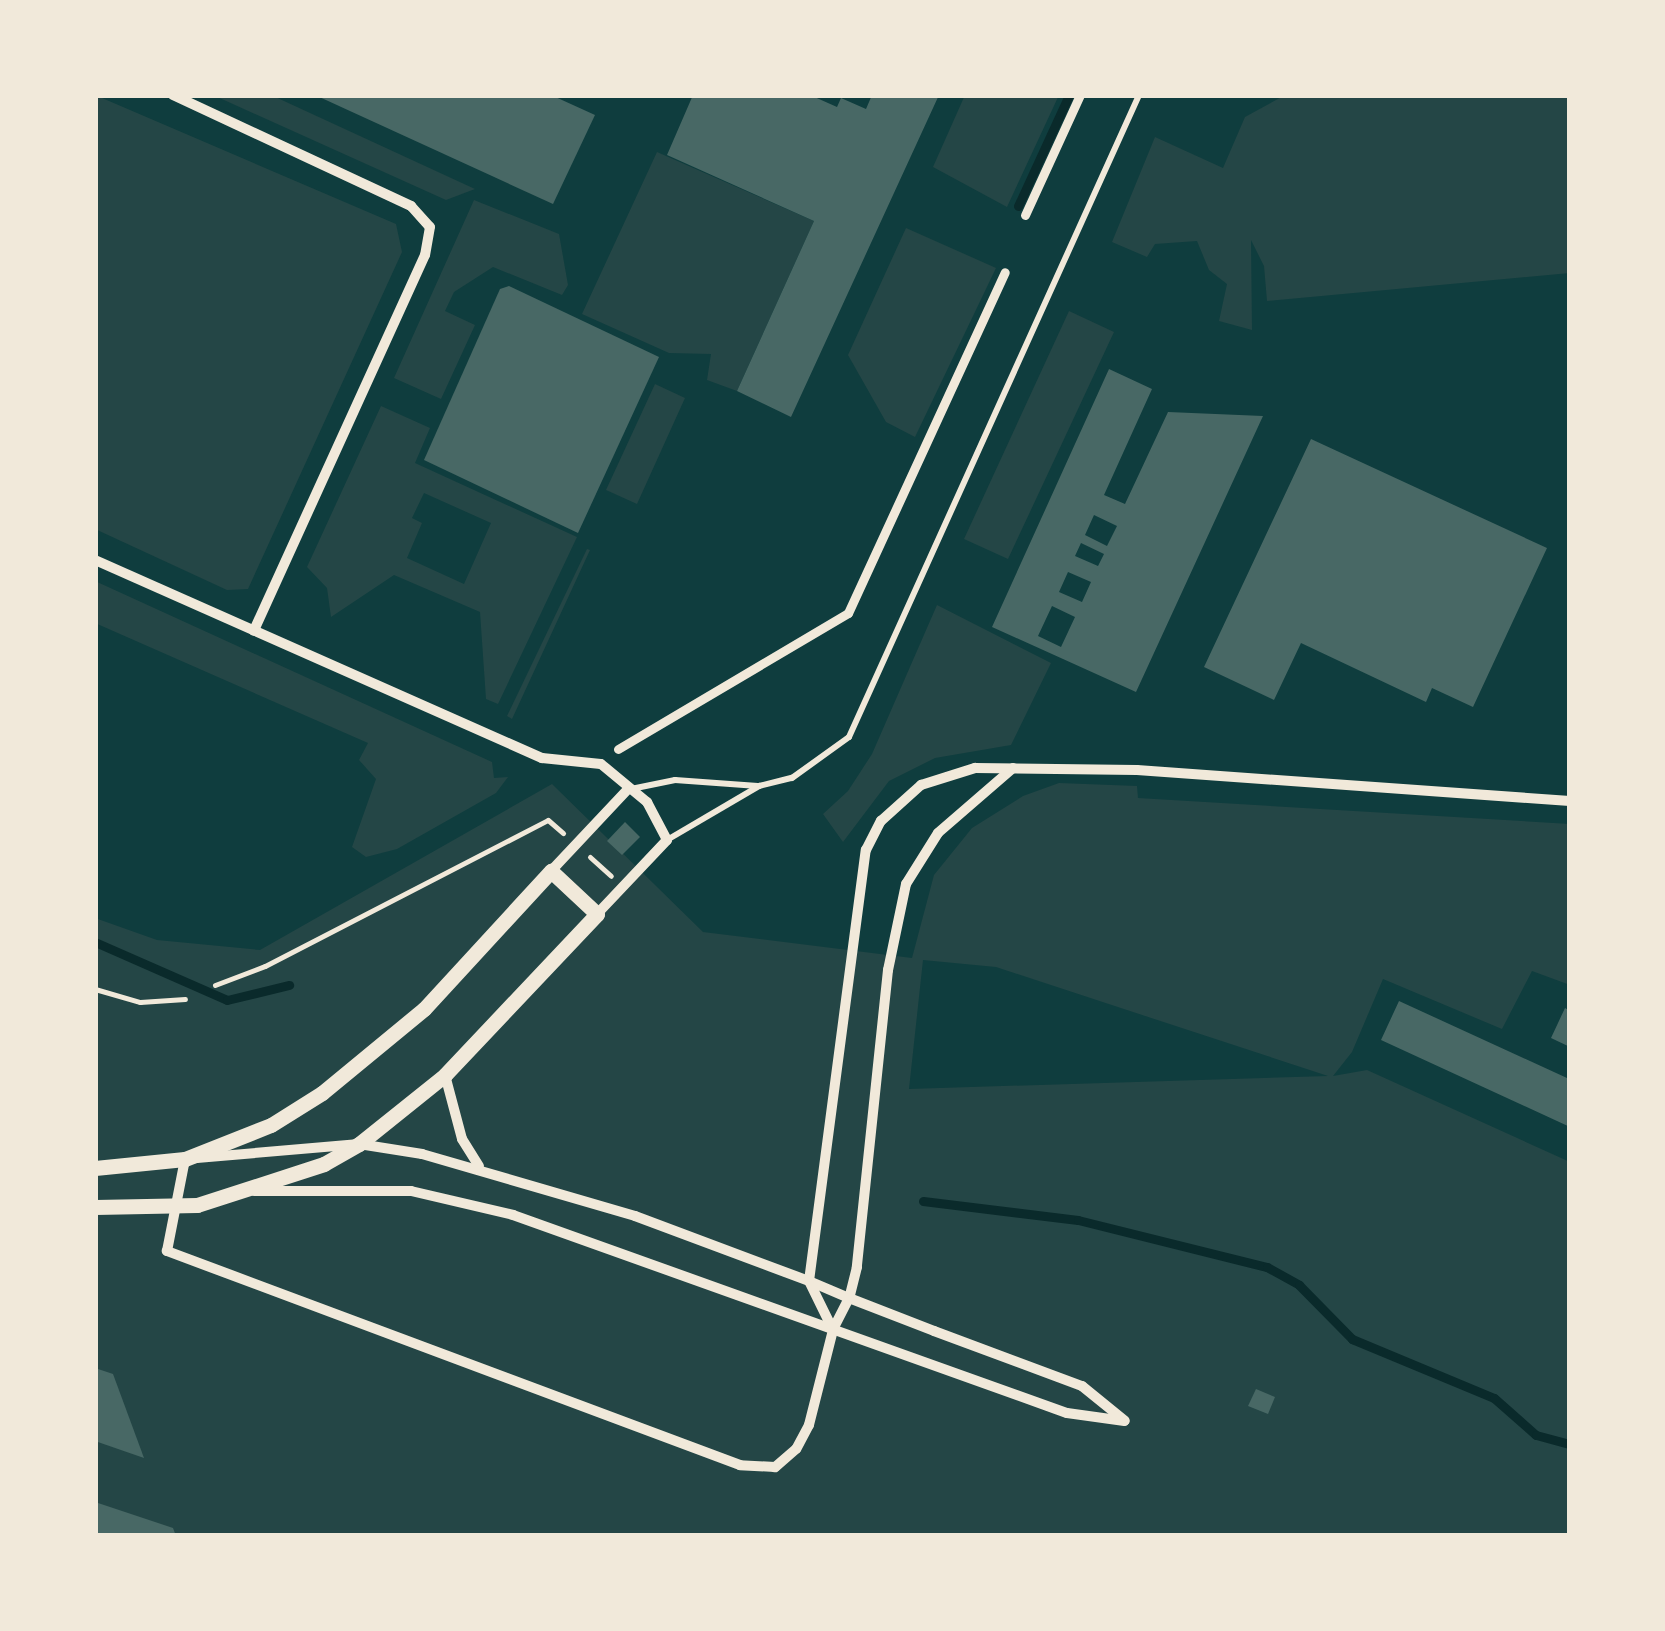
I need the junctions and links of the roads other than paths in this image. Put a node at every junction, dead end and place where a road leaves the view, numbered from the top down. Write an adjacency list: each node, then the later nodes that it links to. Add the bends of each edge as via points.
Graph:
1 (173, 95): 7 (street, via 411,206 430,227 425,255)
2 (1080, 95): 4 (street)
3 (1139, 95): 10 (lane, via 865,711 828,756 792,778)
4 (1025, 215)
5 (1005, 272): 8 (street, via 848,614)
6 (95, 560): 7 (street)
7 (254, 630): 11 (street, via 542,758 602,764)
8 (618, 749)
9 (1013, 768): 12 (street, via 1300,780); 24 (street, via 975,768 922,785 881,822 866,850); 25 (street, via 938,833 906,884 888,970)
10 (759, 786): 11 (lane, via 675,780); 13 (lane)
11 (627, 790): 13 (street, via 647,802); 14 (street)
12 (1570, 802)
13 (668, 840): 15 (street)
14 (551, 871): 15 (street); 18 (street, via 368,1062 271,1125)
15 (597, 914): 16 (street)
16 (445, 1075): 17 (street); 19 (street, via 462,1140)
17 (359, 1144): 18 (street); 19 (street); 21 (street)
18 (185, 1159): 20 (street); 23 (street)
19 (480, 1167): 24 (street)
20 (95, 1168)
21 (250, 1191): 23 (street); 26 (street, via 411,1191 512,1215)
22 (95, 1207): 23 (street)
23 (175, 1210): 26 (street, via 166,1252 198,1268 740,1465 776,1467 796,1450 828,1368)
24 (809, 1281): 25 (street); 26 (street)
25 (849, 1298): 26 (street); 26 (street, via 1082,1386 1125,1421 1067,1413)
26 (833, 1330)

